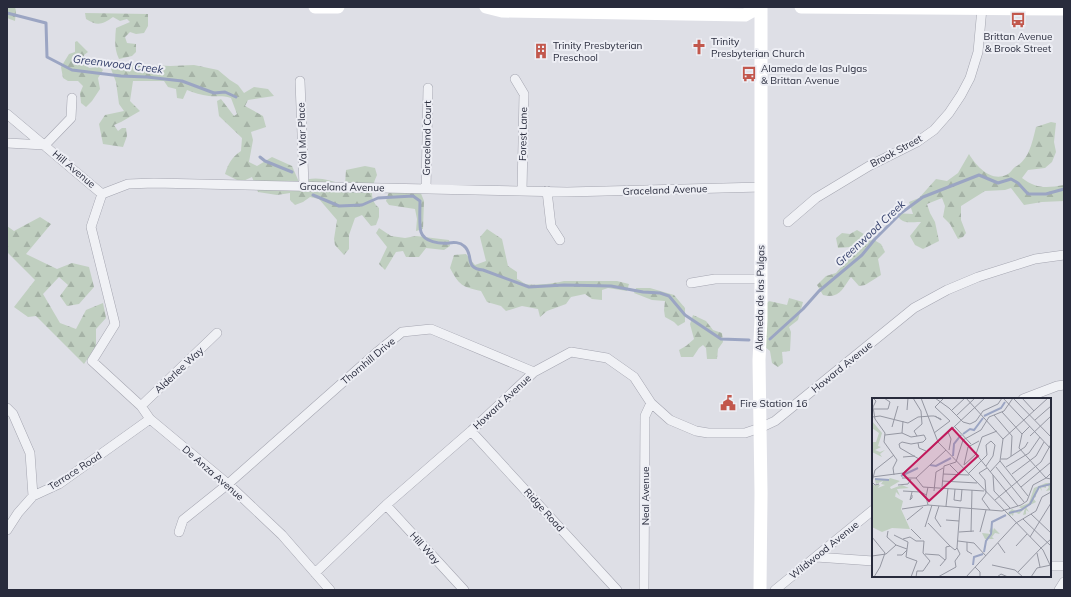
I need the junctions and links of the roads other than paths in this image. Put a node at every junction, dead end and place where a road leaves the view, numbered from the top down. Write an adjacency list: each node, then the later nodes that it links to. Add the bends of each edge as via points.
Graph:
1 (315, 7): 2 (main road)
2 (338, 7)
3 (486, 7): 8 (main road, via 502,11)
4 (760, 7): 8 (main road, via 745,15); 17 (main road, Alameda de las Pulgas)
5 (801, 7): 6 (main road)
6 (982, 8): 7 (main road); 22 (street, Brook Street, via 978,52 970,78 949,113 934,130 816,198)
7 (1064, 9)
8 (645, 10)
9 (515, 79): 19 (street, Forest Lane, via 524,94)
10 (300, 81): 16 (street, Val Mar Place)
11 (428, 88): 18 (street, Graceland Court)
12 (72, 98): 15 (street, via 71,118)
13 (7, 114): 15 (street, Hill Avenue)
14 (7, 143): 15 (street)
15 (45, 145): 21 (street, Hill Avenue)
16 (304, 186): 18 (street, Graceland Avenue); 21 (street, Graceland Avenue, via 128,184)
17 (762, 187): 20 (street, Graceland Avenue); 25 (main road, Alameda de las Pulgas)
18 (426, 188): 19 (street, Graceland Avenue)
19 (522, 191): 20 (street, Graceland Avenue)
20 (547, 191): 23 (street, via 551,226)
21 (102, 194): 32 (street, De Anza Avenue, via 91,228 115,324 92,361)
22 (788, 222)
23 (560, 240)
24 (1064, 255): 35 (street, Howard Avenue, via 1035,259 978,276 914,308 775,421)
25 (761, 279): 26 (street, via 715,279); 35 (main road, Alameda de las Pulgas, via 758,360)
26 (691, 283)
27 (217, 333): 32 (street, Alderlee Way)
28 (534, 372): 31 (street, Howard Avenue, via 571,352 607,358 634,377); 36 (street, Howard Avenue); 37 (street, Thornhill Drive, via 431,329 402,332)
29 (1064, 386): 30 (street, via 1057,386)
30 (1026, 398)
31 (651, 403): 35 (street, Howard Avenue, via 670,420 696,431 745,433); 52 (street, Neal Avenue, via 645,416)
32 (141, 406): 34 (street, De Anza Avenue)
33 (7, 408): 38 (street, via 13,414 30,453)
34 (150, 419): 37 (street, De Anza Avenue); 38 (street, Terrace Road, via 59,484)
35 (760, 428): 53 (main road, Alameda de las Pulgas)
36 (471, 431): 39 (street, Howard Avenue); 51 (street, Ridge Road)
37 (228, 484): 42 (street, Thornhill Drive, via 184,520); 47 (street, De Anza Avenue, via 282,535)
38 (33, 496): 41 (street, Terrace Road)
39 (386, 505): 47 (street, Howard Avenue); 50 (street, Hill Way)
40 (872, 511): 43 (street, Wildwood Avenue)
41 (7, 530)
42 (179, 532)
43 (816, 557): 44 (street); 54 (street, Wildwood Avenue)
44 (872, 561)
45 (1051, 566): 46 (street)
46 (1064, 566)
47 (315, 573): 49 (street, De Anza Avenue)
48 (1064, 582): 55 (street)
49 (330, 590)
50 (464, 590)
51 (617, 590)
52 (644, 590)
53 (760, 590)
54 (775, 590)
55 (1059, 590)

